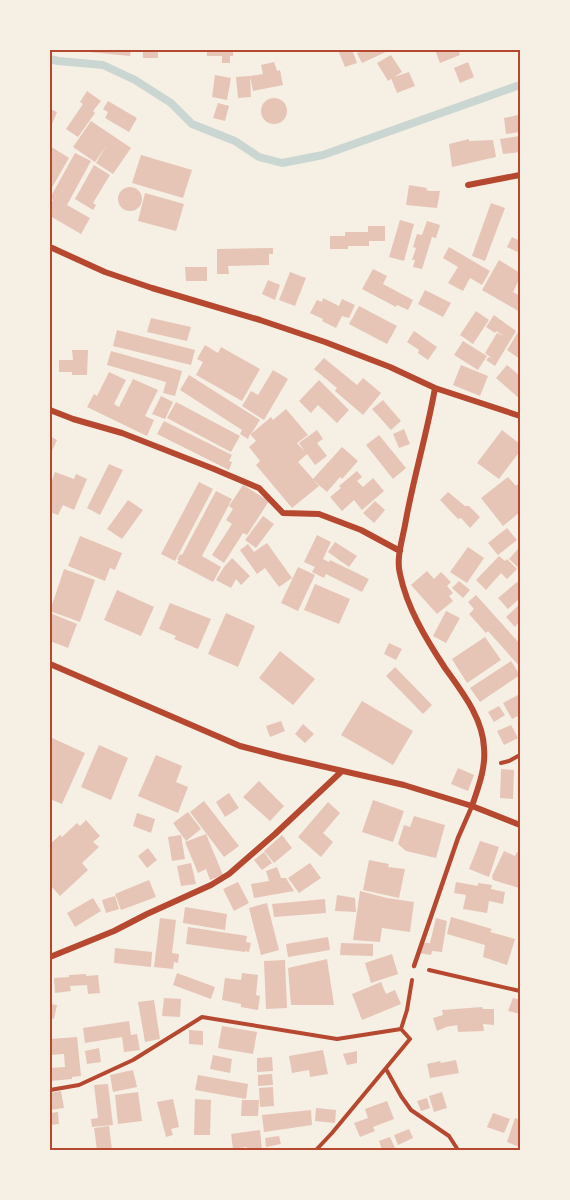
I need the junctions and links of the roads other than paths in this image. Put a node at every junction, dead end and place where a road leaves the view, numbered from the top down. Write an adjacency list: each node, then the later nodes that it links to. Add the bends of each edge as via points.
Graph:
1 (520, 175): 2 (street)
2 (468, 185)
3 (50, 247): 4 (street, via 105,272 325,342)
4 (435, 388): 6 (street); 7 (street)
5 (50, 410): 7 (street, via 122,433 259,488 284,513 319,514)
6 (520, 416)
7 (400, 551): 10 (street, via 399,572 405,596 480,724 483,767)
8 (50, 664): 9 (street, via 240,746)
9 (342, 771): 10 (street); 12 (street, via 229,874 114,931)
10 (472, 806): 11 (street); 13 (lane)
11 (520, 825)
12 (50, 957)
13 (414, 966)

